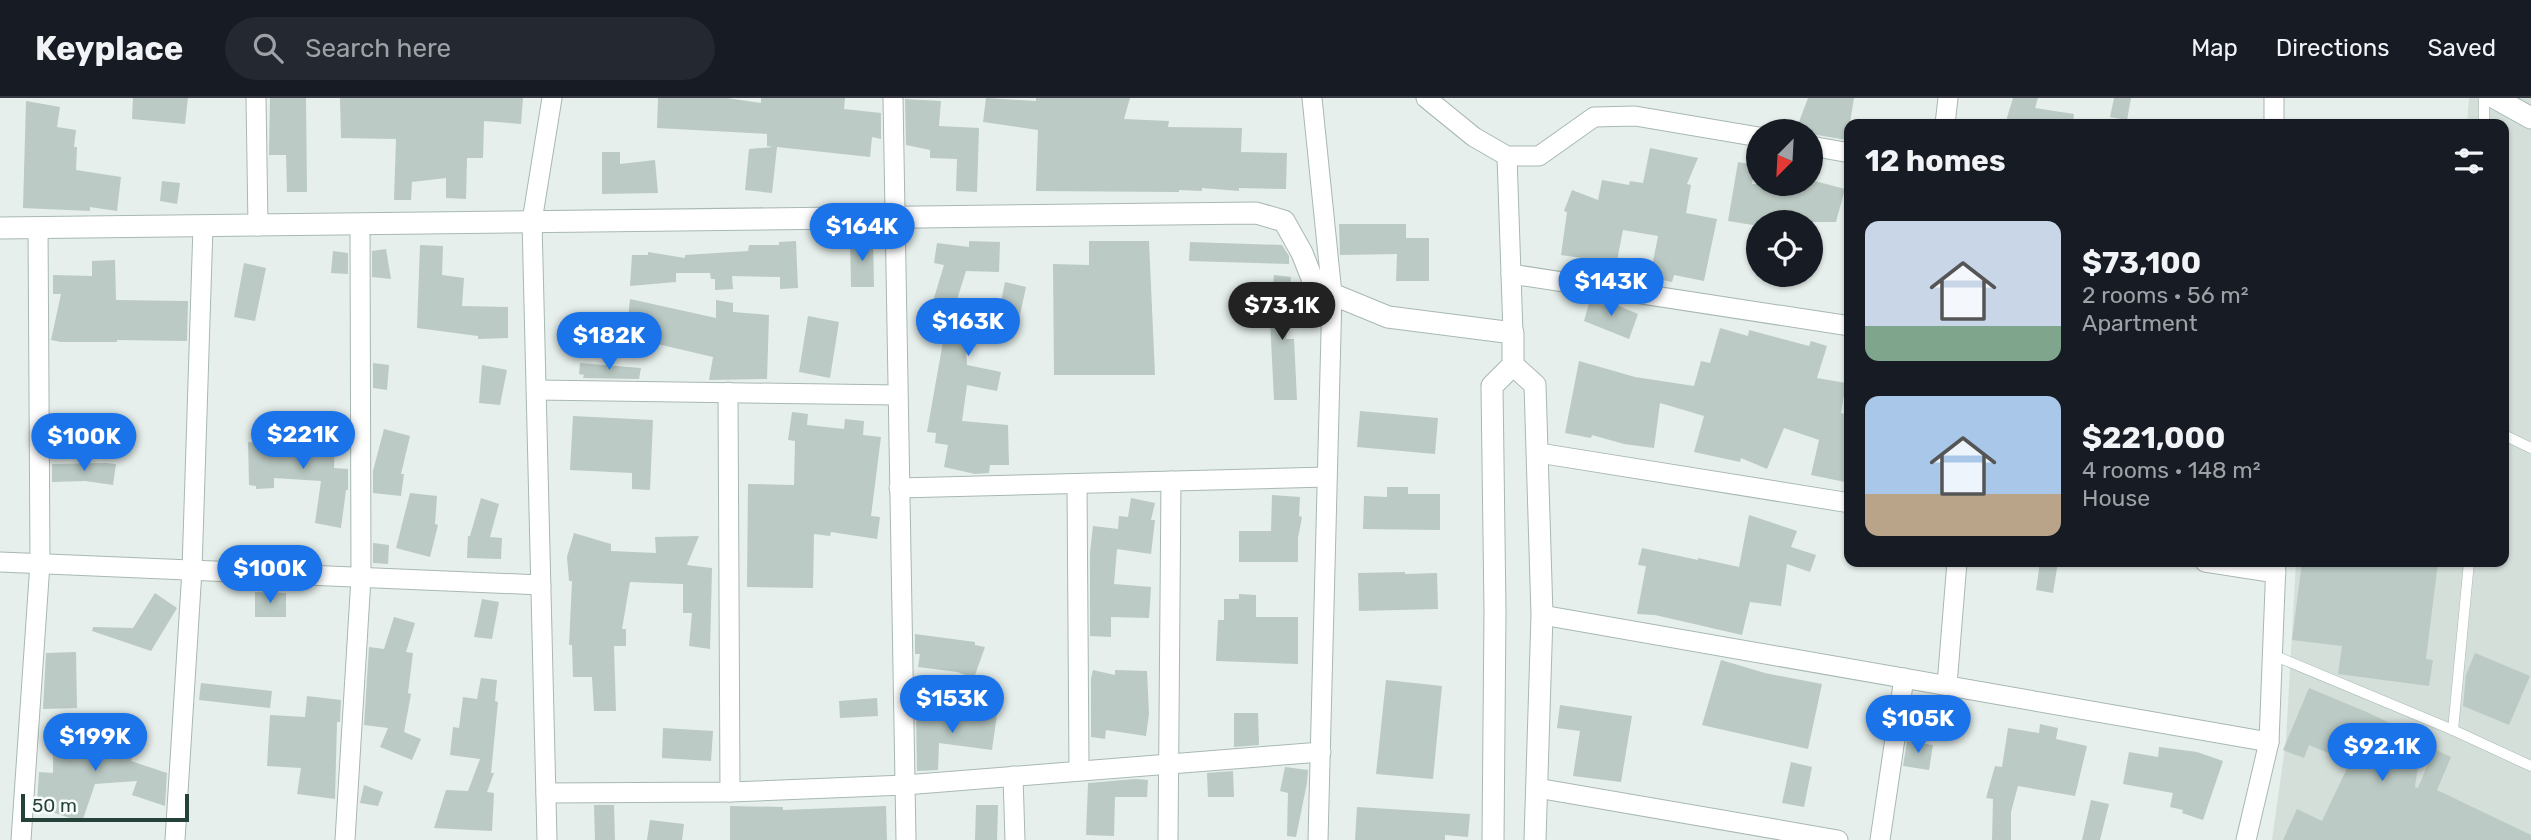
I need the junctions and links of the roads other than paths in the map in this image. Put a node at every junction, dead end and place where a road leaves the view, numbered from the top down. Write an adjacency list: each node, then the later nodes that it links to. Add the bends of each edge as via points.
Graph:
1 (256, 98): 22 (street)
2 (552, 98): 19 (street)
3 (892, 98): 18 (street)
4 (1312, 98): 26 (street)
5 (1426, 98): 17 (street)
6 (1948, 98): 11 (street)
7 (2274, 98): 12 (street)
8 (2484, 98): 13 (lane)
9 (2495, 98): 10 (street)
10 (2531, 118)
11 (1946, 119)
12 (2274, 119)
13 (2484, 119)
14 (1746, 135): 17 (street, via 1635,116 1594,117 1539,156)
15 (1824, 148): 16 (street)
16 (1844, 152)
17 (1507, 156): 25 (street)
18 (894, 216): 19 (street); 26 (street, via 1256,213 1284,221 1313,281); 32 (street)
19 (532, 222): 20 (street); 30 (street)
20 (360, 224): 22 (street); 47 (street)
21 (203, 226): 22 (street); 24 (street); 46 (street)
22 (258, 226)
23 (0, 228): 24 (street)
24 (38, 228): 42 (street)
25 (1511, 274): 27 (street); 28 (street)
26 (1332, 294): 28 (street, via 1388,317); 36 (street)
27 (1844, 325)
28 (1513, 333): 29 (street)
29 (1513, 365): 35 (street, via 1535,385); 72 (street, via 1492,387)
30 (537, 390): 31 (street); 48 (street)
31 (728, 392): 32 (street); 62 (street)
32 (897, 394): 39 (street)
33 (2509, 437): 34 (lane)
34 (2531, 448)
35 (1539, 453): 40 (street); 49 (street)
36 (1327, 477): 37 (street); 55 (street)
37 (1171, 481): 38 (street); 56 (street)
38 (1076, 484): 39 (street); 58 (street)
39 (899, 488): 60 (street)
40 (1844, 502)
41 (0, 562): 42 (street)
42 (40, 563): 46 (street); 64 (street)
43 (1957, 567): 52 (street)
44 (2469, 567): 53 (lane)
45 (2276, 568): 50 (street)
46 (192, 570): 47 (street); 65 (street)
47 (361, 578): 48 (street); 66 (street)
48 (541, 585): 63 (street)
49 (1542, 615): 51 (street); 61 (street)
50 (2273, 655): 53 (lane); 54 (street)
51 (1904, 678): 52 (street); 75 (street)
52 (1947, 685): 54 (street)
53 (2453, 730): 57 (lane)
54 (2269, 742): 76 (street)
55 (1321, 752): 56 (street); 71 (street)
56 (1167, 764): 58 (street); 70 (street)
57 (2531, 766)
58 (1079, 769): 59 (street)
59 (1013, 776): 60 (street); 69 (street)
60 (905, 785): 62 (street); 68 (street)
61 (1536, 788): 73 (street); 74 (street)
62 (730, 792): 63 (street)
63 (546, 793): 67 (street)
64 (21, 840)
65 (175, 840)
66 (345, 840)
67 (547, 840)
68 (906, 840)
69 (1014, 840)
70 (1168, 840)
71 (1318, 840)
72 (1493, 840)
73 (1535, 840)
74 (1838, 840)
75 (1880, 840)
76 (2246, 840)

